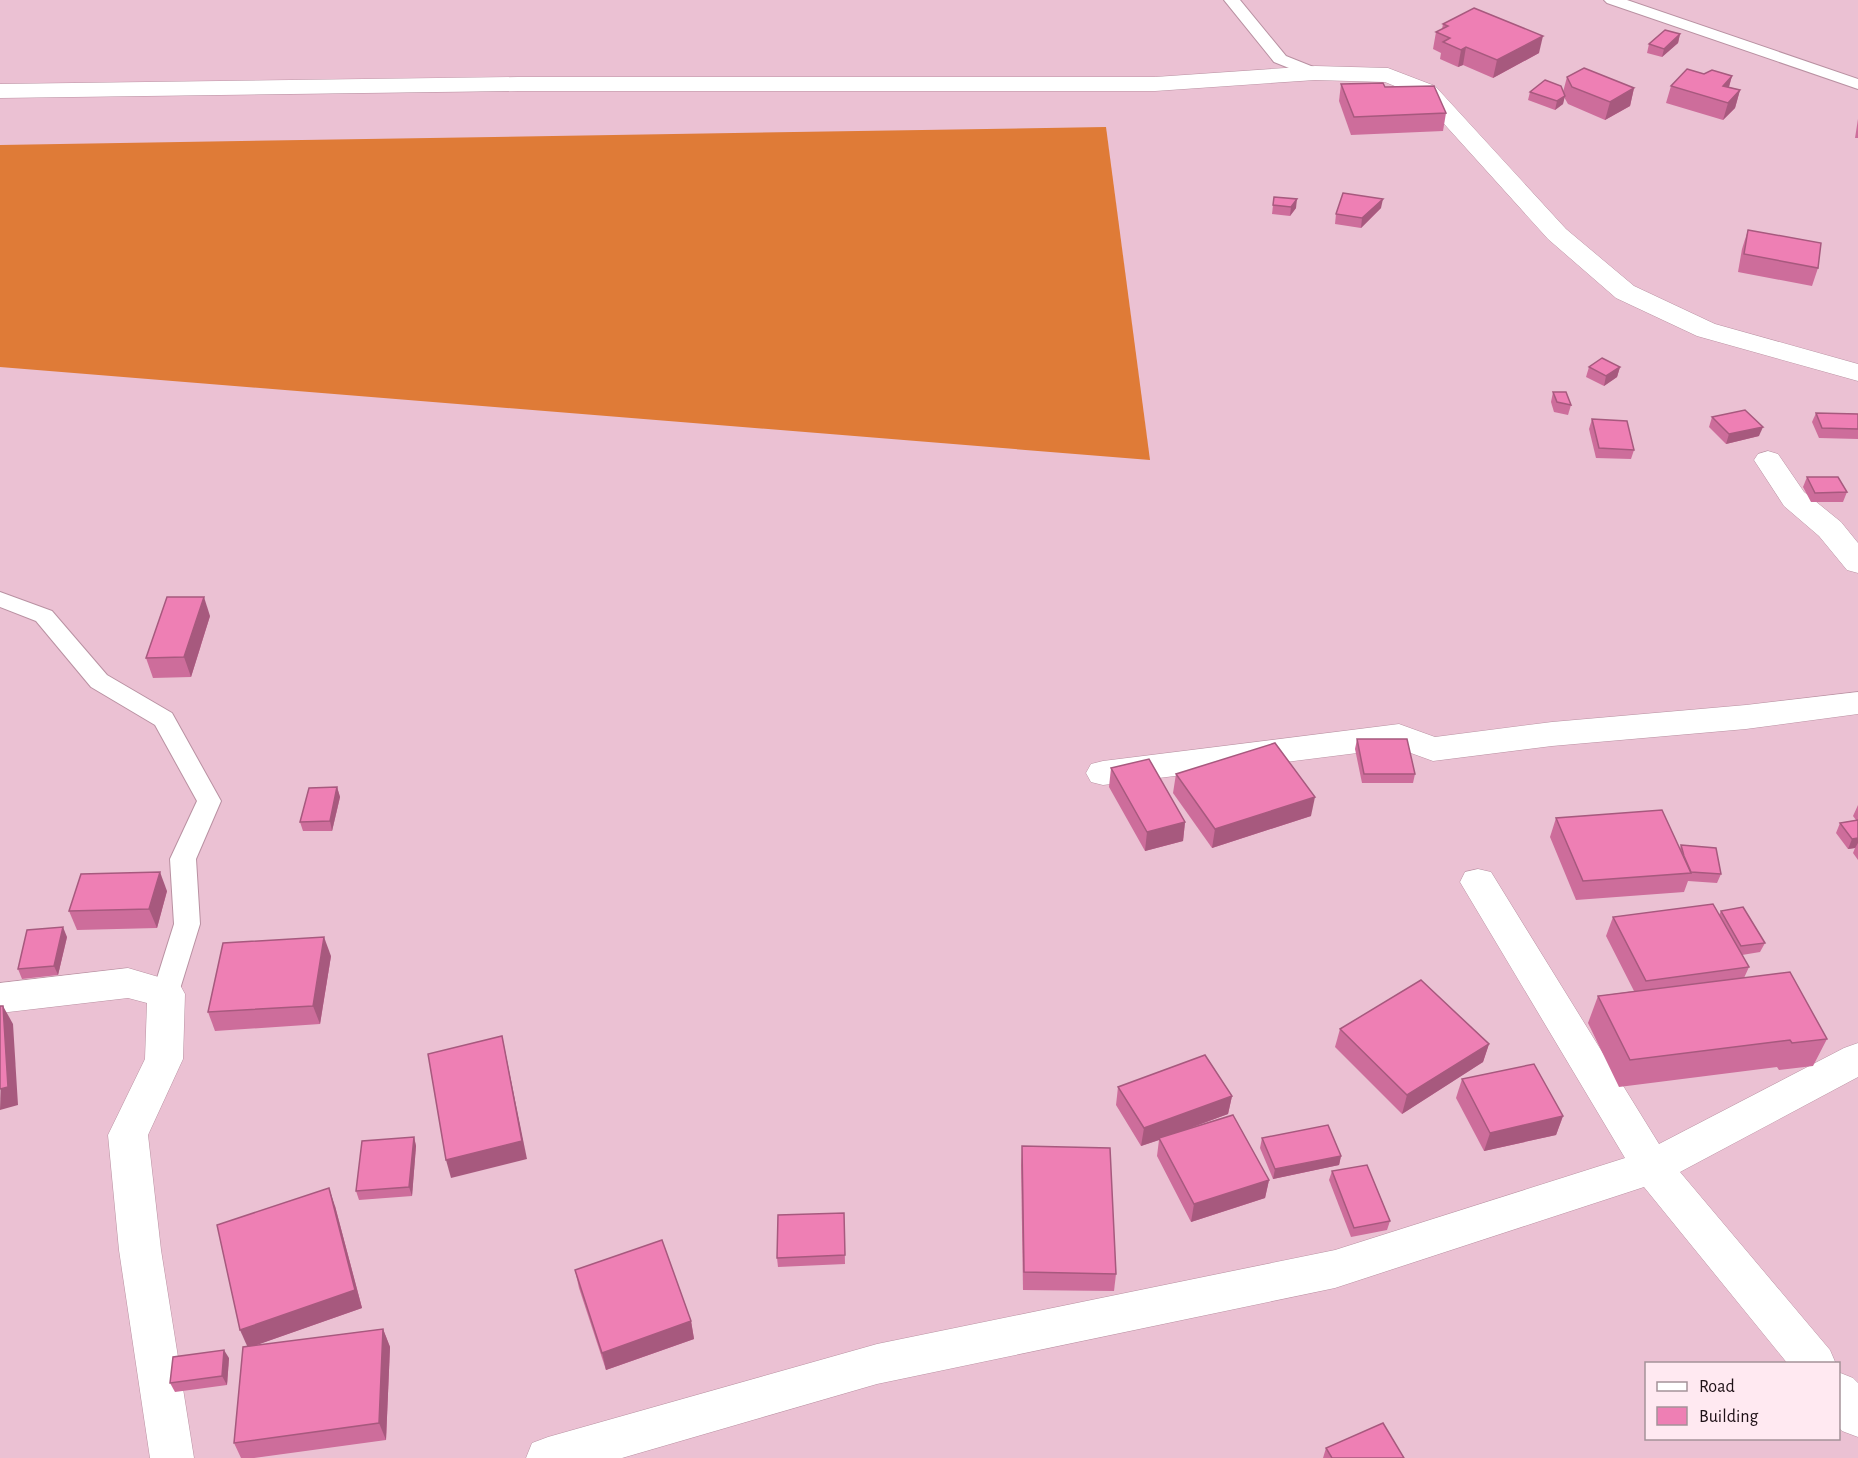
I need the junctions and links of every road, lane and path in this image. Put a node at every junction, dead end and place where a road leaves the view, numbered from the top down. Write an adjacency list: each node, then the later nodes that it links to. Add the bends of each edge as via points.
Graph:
1 (1232, 0): 3 (lane, via 1280,59)
2 (1612, 0): 4 (lane)
3 (1315, 73): 5 (street, via 1155,84 518,84); 6 (street, via 1388,75 1427,91 1557,234 1625,292 1706,330)
4 (1858, 84)
5 (0, 91)
6 (1858, 373)
7 (1768, 460): 8 (street, via 1794,499 1830,529)
8 (1858, 563)
9 (0, 598): 13 (lane, via 44,615 99,681 164,719 209,801 183,859 187,924)
10 (1858, 703): 11 (street, via 1433,749 1399,736)
11 (1103, 773)
12 (1478, 882): 16 (street)
13 (166, 994): 14 (street, via 128,983); 21 (street, via 164,1059 128,1135)
14 (0, 998)
15 (1858, 1059): 16 (street)
16 (1652, 1167): 17 (street); 20 (street, via 1335,1269 877,1364)
17 (1813, 1362)
18 (1840, 1393): 19 (street)
19 (1858, 1416)
20 (654, 1428): 22 (street); 23 (lane)
21 (172, 1458)
22 (548, 1458)
23 (626, 1458)

